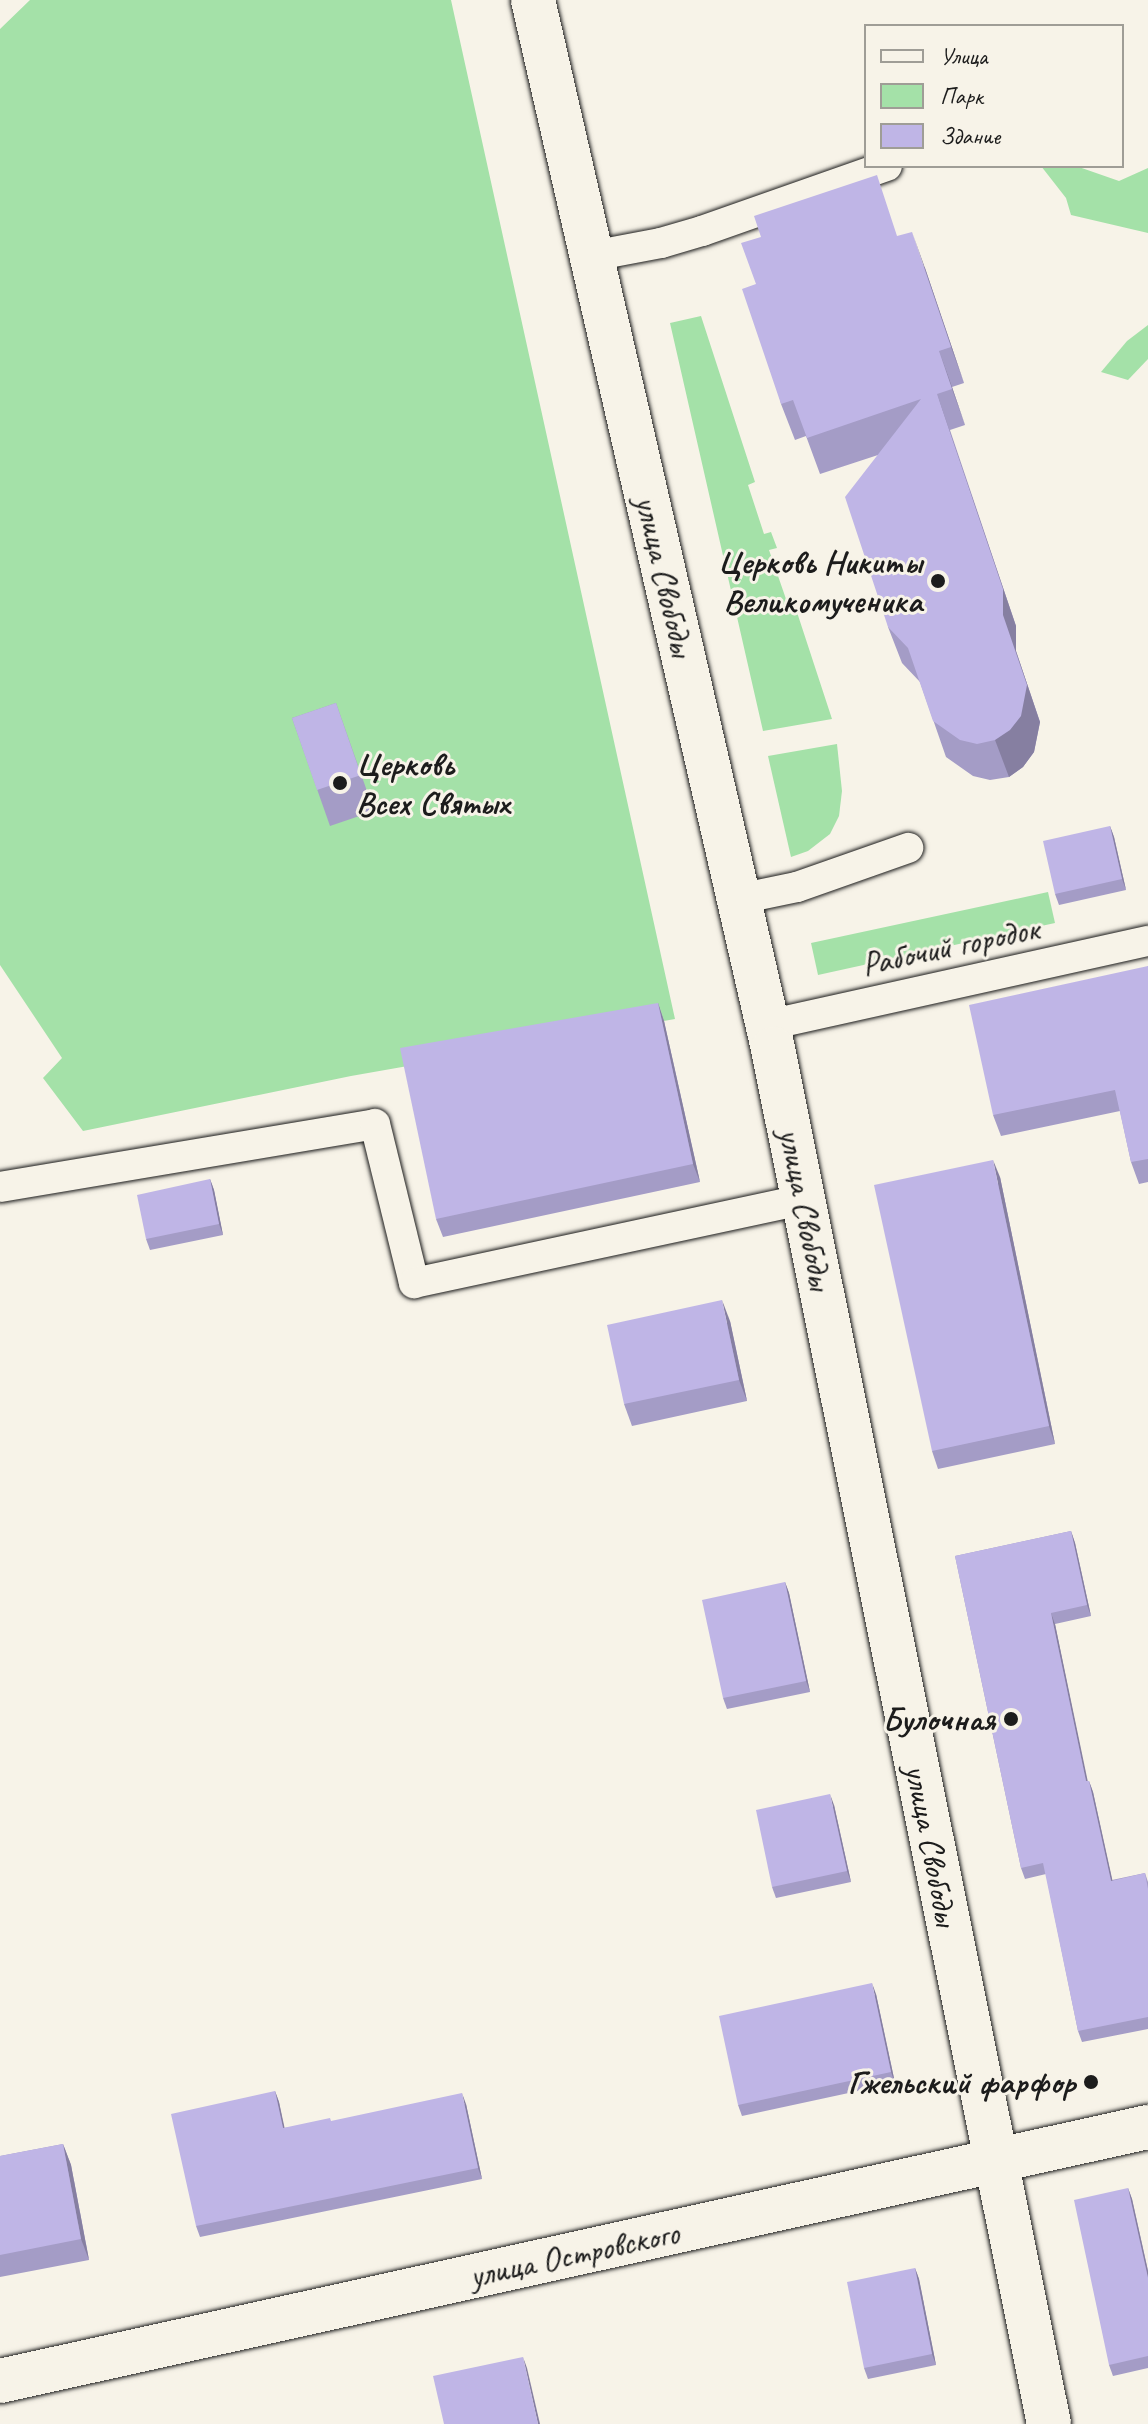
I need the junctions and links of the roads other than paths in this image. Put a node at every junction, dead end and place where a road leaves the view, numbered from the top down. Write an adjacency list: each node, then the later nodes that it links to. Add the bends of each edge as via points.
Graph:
1 (533, 0): 3 (street, улица Свободы)
2 (881, 168): 3 (lane, via 702,231)
3 (592, 256): 5 (street, улица Свободы)
4 (908, 848): 5 (lane, via 797,887)
5 (739, 899): 7 (street, улица Свободы)
6 (1148, 941): 7 (lane, Рабочий городок)
7 (768, 1025): 9 (street, улица Свободы)
8 (0, 1187): 9 (lane, via 375,1124 414,1283)
9 (805, 1199): 11 (street, улица Свободы)
10 (1148, 2127): 11 (street, улица Островского)
11 (994, 2161): 12 (street, улица Островского); 13 (street, улица Свободы)
12 (0, 2381)
13 (1049, 2424)

